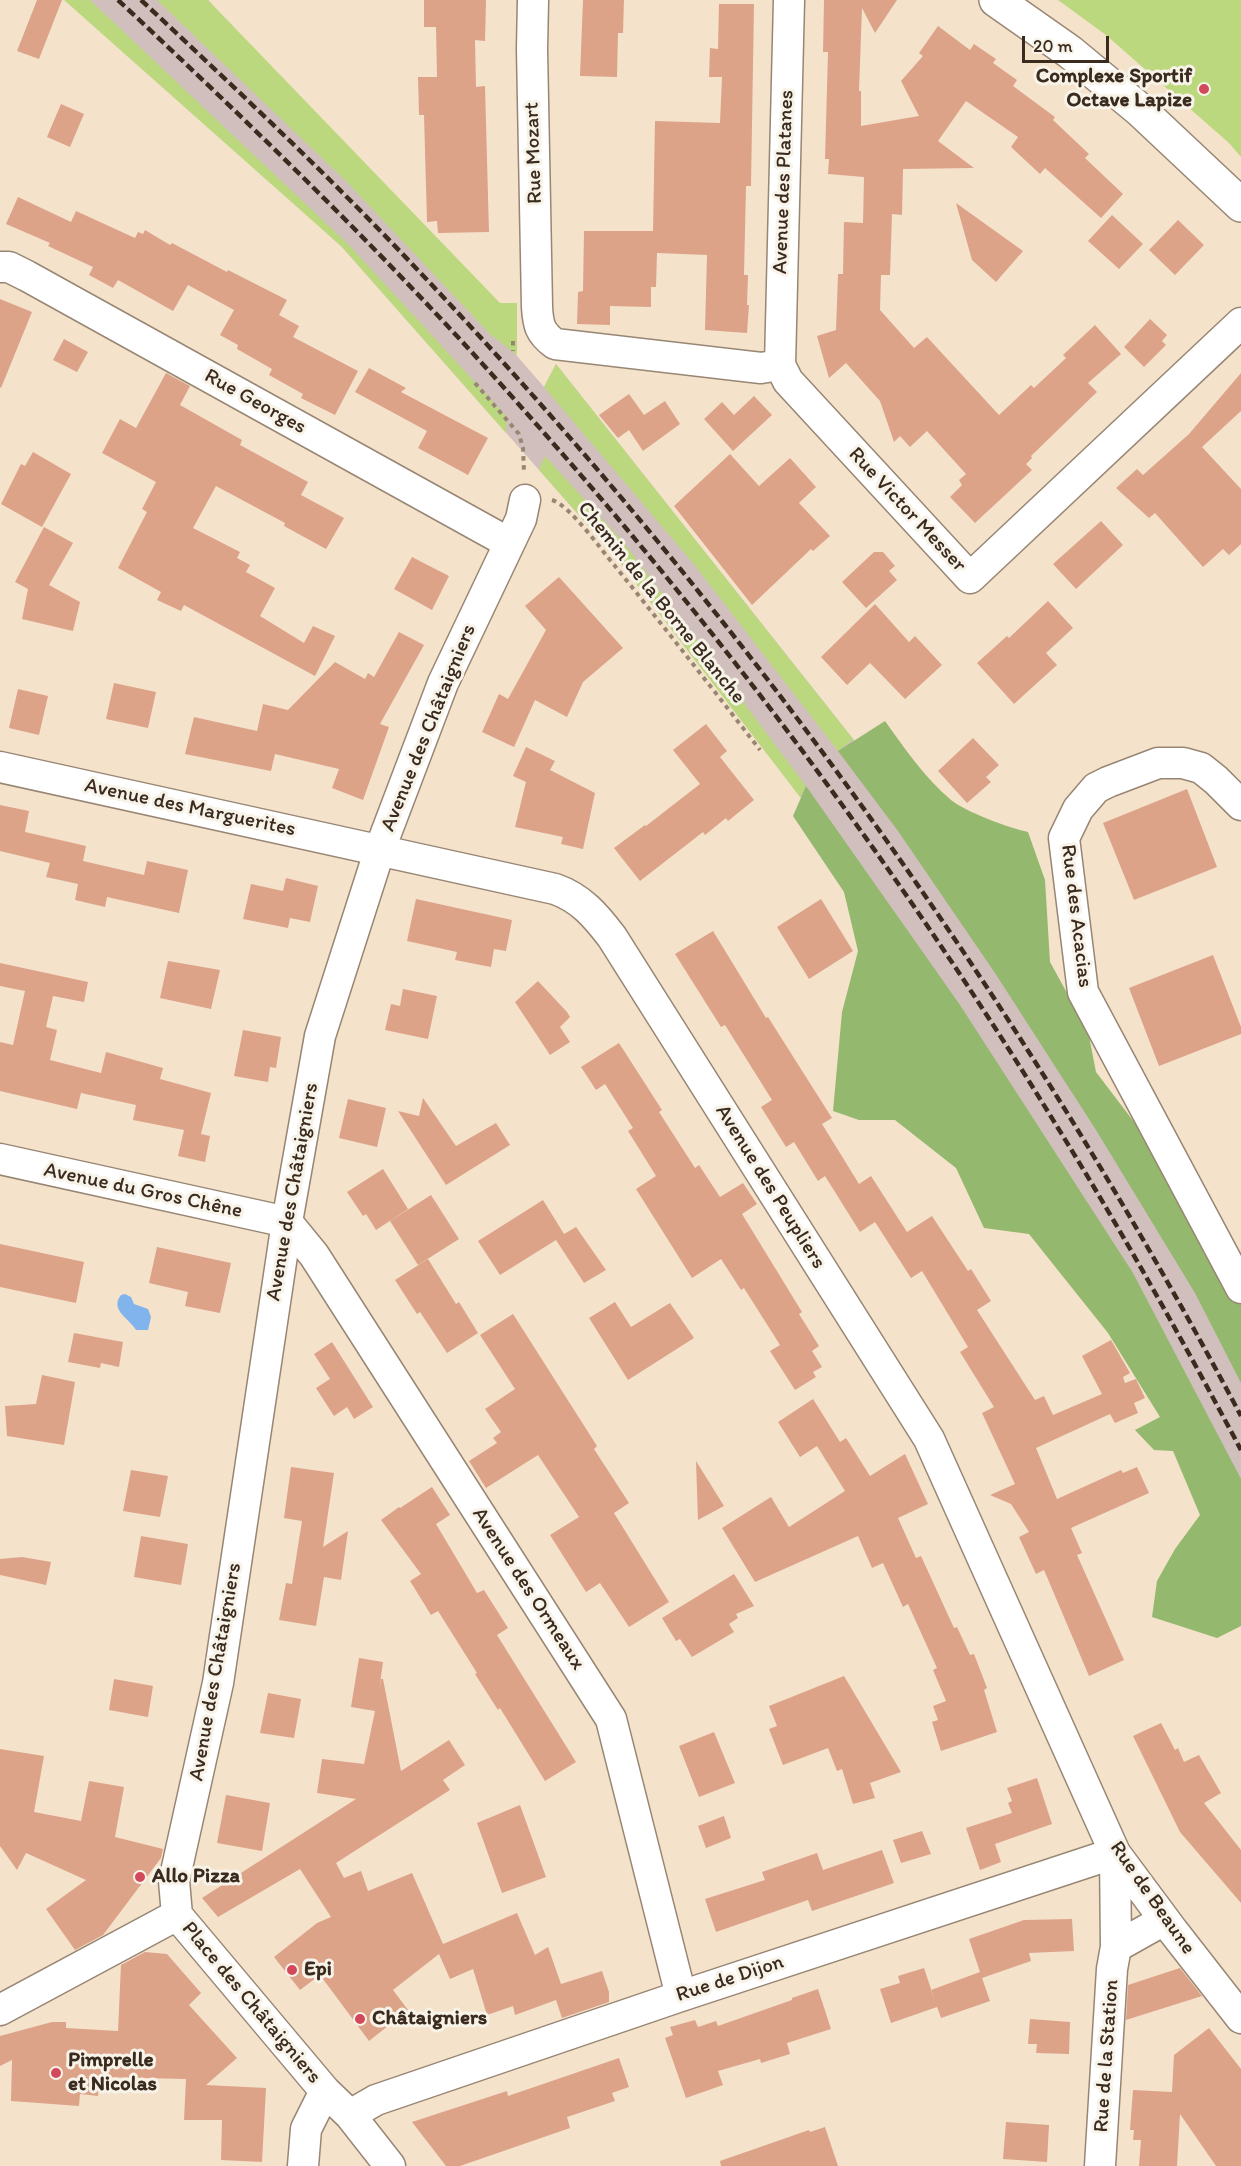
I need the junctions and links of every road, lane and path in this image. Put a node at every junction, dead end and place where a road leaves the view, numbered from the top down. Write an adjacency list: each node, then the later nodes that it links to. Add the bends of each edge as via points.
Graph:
1 (533, 0): 7 (street, Rue Mozart, via 537,307 544,336 555,344 761,368)
2 (789, 0): 7 (street, Avenue des Platanes)
3 (996, 0): 4 (main road, via 1070,52 1140,110)
4 (1241, 205)
5 (0, 267): 10 (street, Rue Georges, via 27,276)
6 (1241, 323): 7 (street, Rue Victor Messer, via 970,578 788,381)
7 (780, 365)
8 (475, 384): 9 (path, via 519,434)
9 (525, 500): 10 (street, Avenue des Châtaigniers); 11 (path, Chemin de la Borne Blanche, via 544,498 558,502 582,526)
10 (509, 543): 14 (street, Avenue des Châtaigniers, via 443,683)
11 (760, 750)
12 (0, 767): 14 (street, Avenue des Marguerites)
13 (1241, 805): 17 (street, Rue des Acacias, via 1201,768 1158,763 1096,788 1078,809 1065,838 1083,992)
14 (380, 849): 16 (street, Avenue des Châtaigniers, via 320,1036); 18 (street, Avenue des Peupliers, via 555,889 591,910 929,1439)
15 (0, 1159): 16 (street, Avenue du Gros Chêne)
16 (287, 1222): 20 (street, Avenue des Châtaigniers, via 218,1683 174,1881); 23 (street, Avenue des Ormeaux, via 314,1255 611,1719)
17 (1241, 1288)
18 (1034, 1670): 19 (street, Rue de Beaune)
19 (1115, 1853): 21 (street, Rue de Beaune); 22 (street, Rue de la Station); 23 (street, Rue de Dijon)
20 (177, 1915): 24 (street); 26 (street, Place des Châtaigniers)
21 (1164, 1920): 22 (street); 25 (street, Rue de Beaune)
22 (1116, 1947): 30 (street, Rue de la Station)
23 (681, 1996): 27 (street, Rue de Dijon, via 376,2100)
24 (0, 2010)
25 (1241, 2018)
26 (325, 2091): 27 (street, Place des Châtaigniers); 28 (street, via 306,2129)
27 (350, 2115): 29 (street, Place des Châtaigniers)
28 (303, 2166)
29 (390, 2166)
30 (1100, 2166)

